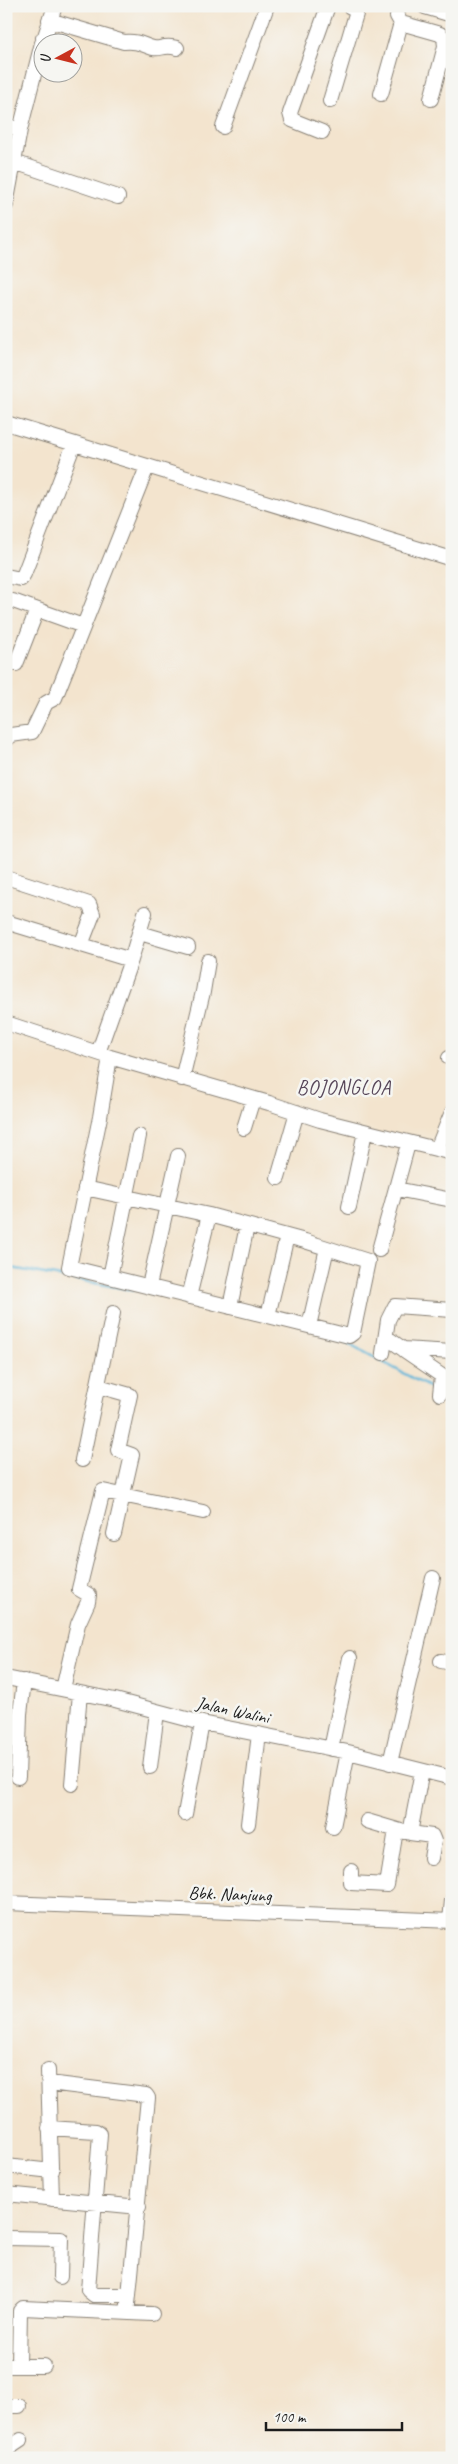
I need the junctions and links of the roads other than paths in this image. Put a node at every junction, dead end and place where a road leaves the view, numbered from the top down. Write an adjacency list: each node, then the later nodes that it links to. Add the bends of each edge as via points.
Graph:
1 (55, 6): 8 (street)
2 (267, 6): 17 (street)
3 (328, 6): 19 (street, via 290,114 292,120)
4 (349, 6): 15 (street, via 356,8 356,14)
5 (399, 6): 9 (street, via 397,16)
6 (425, 7): 7 (street)
7 (452, 15)
8 (50, 20): 10 (street); 11 (street, via 124,42 135,40 155,49 168,45)
9 (401, 23): 13 (street); 14 (street, via 444,38 445,46)
10 (46, 32)
11 (177, 48)
12 (32, 82): 18 (street)
13 (381, 94)
14 (431, 99)
15 (330, 101)
16 (6, 125): 18 (street)
17 (223, 127)
18 (20, 130): 20 (street)
19 (322, 132)
20 (11, 167): 21 (street); 22 (street)
21 (118, 198)
22 (6, 205)
23 (6, 423): 24 (street)
24 (74, 444): 25 (street); 27 (street, via 24,574 21,579)
25 (147, 467): 26 (street); 30 (street)
26 (452, 559)
27 (6, 576)
28 (13, 601): 29 (street)
29 (36, 610): 30 (street); 31 (street)
30 (83, 626): 32 (street, via 56,698 46,703 32,732 14,734)
31 (16, 664)
32 (6, 740)
33 (6, 876): 37 (street, via 89,904 93,914)
34 (146, 913): 36 (street)
35 (6, 922): 37 (street)
36 (140, 933): 38 (street); 39 (street)
37 (81, 945): 39 (street)
38 (188, 947)
39 (131, 960): 42 (street)
40 (208, 961): 43 (street)
41 (6, 1023): 42 (street)
42 (104, 1055): 43 (street); 55 (street)
43 (182, 1079): 44 (street)
44 (253, 1099): 45 (street); 47 (street)
45 (297, 1112): 48 (street); 54 (street)
46 (452, 1112): 51 (street)
47 (244, 1128)
48 (365, 1132): 50 (street); 60 (street)
49 (139, 1136): 57 (street)
50 (408, 1144): 51 (street); 56 (street)
51 (437, 1149): 52 (street)
52 (452, 1153)
53 (178, 1156): 59 (street)
54 (278, 1178)
55 (85, 1188): 57 (street); 66 (street, via 68,1265 70,1269)
56 (396, 1189): 58 (street); 65 (street)
57 (127, 1196): 59 (street); 66 (street)
58 (452, 1200)
59 (167, 1205): 61 (street); 67 (street)
60 (348, 1207)
61 (208, 1216): 62 (street); 68 (street)
62 (247, 1226): 63 (street); 69 (street)
63 (287, 1236): 64 (street); 72 (street)
64 (327, 1248): 73 (street); 73 (street, via 369,1264 352,1335)
65 (379, 1250)
66 (110, 1276): 67 (street)
67 (149, 1286): 68 (street)
68 (189, 1297): 69 (street)
69 (230, 1306): 72 (street)
70 (452, 1310): 74 (street, via 395,1306 388,1320)
71 (113, 1313): 79 (street)
72 (268, 1316): 73 (street)
73 (309, 1326)
74 (386, 1337): 75 (street); 77 (street)
75 (403, 1350): 76 (street); 78 (street)
76 (448, 1352): 78 (street)
77 (383, 1353)
78 (442, 1376): 80 (street)
79 (98, 1386): 81 (street); 82 (street, via 130,1395 118,1450 132,1455)
80 (440, 1394)
81 (82, 1460)
82 (124, 1495): 83 (street); 84 (street); 89 (street, via 103,1491 79,1589 89,1595 88,1602 78,1624)
83 (203, 1512)
84 (114, 1534)
85 (433, 1578): 96 (street)
86 (350, 1658): 94 (street)
87 (6, 1678): 88 (street, Jalan Walini)
88 (24, 1682): 89 (street, Jalan Walini); 99 (street)
89 (63, 1689): 90 (street, Jalan Walini)
90 (80, 1693): 91 (street, Jalan Walini); 101 (street)
91 (157, 1712): 92 (street, Jalan Walini); 97 (street)
92 (202, 1723): 93 (street, Jalan Walini); 102 (street)
93 (259, 1734): 94 (street, Jalan Walini); 104 (street)
94 (331, 1749): 95 (street, Jalan Walini)
95 (348, 1752): 96 (street, Jalan Walini); 105 (street)
96 (390, 1763): 98 (street, Jalan Walini)
97 (150, 1767)
98 (422, 1772): 100 (street, Jalan Walini); 107 (street)
99 (18, 1777)
100 (452, 1778)
101 (72, 1784)
102 (185, 1814)
103 (367, 1821): 106 (street)
104 (248, 1824)
105 (333, 1827)
106 (396, 1830): 107 (street); 109 (street, via 387,1885 352,1884)
107 (410, 1833): 108 (street, via 432,1836)
108 (432, 1858)
109 (351, 1871)
110 (452, 1900): 112 (street)
111 (6, 1903): 112 (street, Bbk. Nanjung)
112 (451, 1921)
113 (49, 2128): 115 (street); 118 (street, via 99,2132); 119 (street, via 48,2076 147,2097)
114 (6, 2166): 115 (street)
115 (52, 2171): 117 (street)
116 (6, 2194): 117 (street)
117 (52, 2199): 118 (street)
118 (95, 2204): 119 (street); 122 (street, via 88,2290 94,2295)
119 (139, 2207): 122 (street)
120 (6, 2238): 121 (street, via 61,2239)
121 (60, 2277)
122 (129, 2294): 123 (street)
123 (127, 2313): 124 (street); 125 (street, via 23,2308)
124 (152, 2314)
125 (12, 2365): 126 (street)
126 (44, 2366)
127 (21, 2440): 128 (street)
128 (6, 2450)

